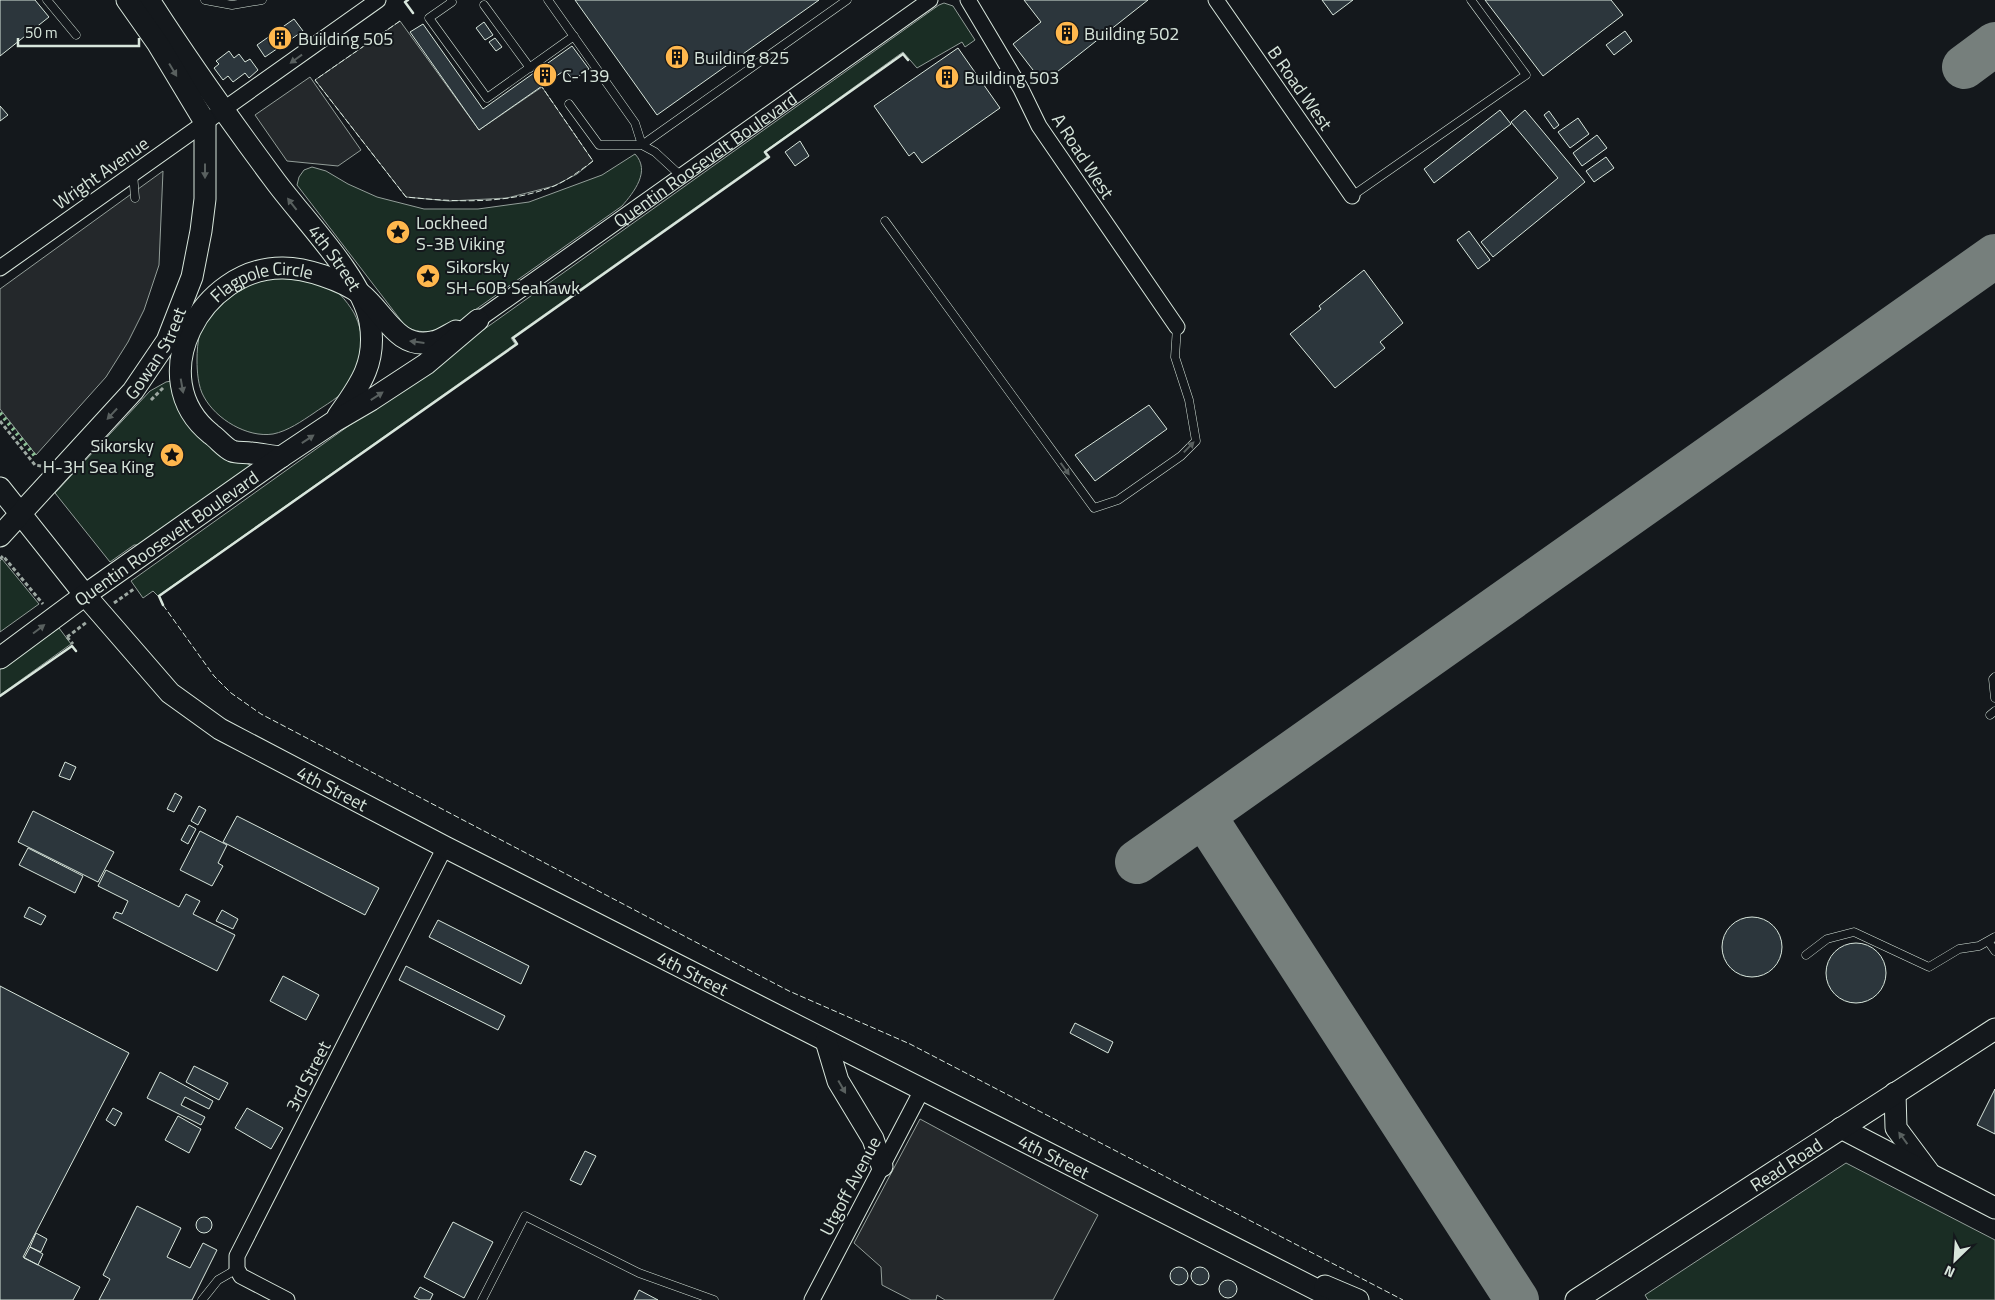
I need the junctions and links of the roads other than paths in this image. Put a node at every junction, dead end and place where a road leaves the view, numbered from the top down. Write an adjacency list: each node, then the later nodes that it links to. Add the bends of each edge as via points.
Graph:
1 (48, 0): 15 (lane)
2 (127, 0): 20 (main road, one-way to 20)
3 (149, 0): 19 (main road, 4th Street)
4 (205, 0): 5 (lane, via 232,5)
5 (262, 0)
6 (378, 0): 19 (street, Wright Avenue, one-way to 19)
7 (450, 0): 17 (lane, via 452,2 429,18 487,98)
8 (548, 0): 16 (lane)
9 (847, 0): 21 (lane)
10 (930, 0): 23 (street, Quentin Roosevelt Boulevard)
11 (968, 0): 31 (street, A Road West, via 1040,126)
12 (1216, 0): 24 (street, B Road West)
13 (1471, 0): 24 (lane, via 1526,76)
14 (484, 5): 17 (lane)
15 (76, 35)
16 (574, 36): 17 (lane); 21 (lane, via 635,123)
17 (530, 68)
18 (570, 104): 21 (lane, via 599,145)
19 (224, 110): 20 (street, Wright Avenue); 29 (main road, 4th Street, one-way to 19)
20 (205, 122): 22 (street, Wright Avenue); 28 (main road, Gowan Street, one-way to 28, via 205,199)
21 (642, 145): 23 (lane, via 655,152)
22 (133, 174): 25 (lane); 27 (street, Wright Avenue)
23 (681, 176): 30 (street, Quentin Roosevelt Boulevard)
24 (1352, 196)
25 (135, 198)
26 (885, 221): 31 (lane, one-way to 31, via 1094,508 1118,500 1181,456 1196,441 1189,400 1175,357)
27 (0, 268)
28 (192, 277): 32 (main road); 33 (main road, Gowan Street, via 167,341)
29 (360, 294): 30 (main road, one-way to 29, via 432,342 414,343 399,336); 32 (main road, Flagpole Circle, via 306,270 261,270 225,286 205,308); 34 (main road, 4th Street, via 370,320 370,356 362,381)
30 (478, 320): 34 (main road, Quentin Roosevelt Boulevard, one-way to 30, via 426,364)
31 (1177, 327)
32 (187, 337): 33 (main road); 35 (main road, Flagpole Circle, one-way to 35, via 180,370 181,390 191,413 206,430 232,450)
33 (134, 391): 37 (main road, Gowan Street, one-way to 37)
34 (335, 421): 35 (main road, Quentin Roosevelt Boulevard, one-way to 34)
35 (281, 457): 39 (main road, Quentin Roosevelt Boulevard)
36 (0, 488): 37 (main road, 4th Street)
37 (20, 515): 38 (main road, Gowan Street); 39 (main road, 4th Street)
38 (0, 536)
39 (85, 595): 40 (main road, Quentin Roosevelt Boulevard, one-way to 39); 43 (main road, 4th Street, via 170,693 220,729)
40 (0, 658)
41 (1995, 677): 42 (lane)
42 (1995, 698)
43 (445, 847): 48 (main road, 4th Street); 56 (street, 3rd Street, via 237,1256)
44 (1992, 939): 45 (lane); 46 (lane, via 1979,946 1959,949 1929,966 1854,932 1827,939)
45 (1995, 951)
46 (1806, 954)
47 (1995, 1029): 50 (main road, Read Road)
48 (826, 1041): 49 (main road, 4th Street); 52 (main road, one-way to 52, via 838,1080 874,1138)
49 (922, 1090): 52 (street, Utgoff Avenue); 55 (main road, 4th Street)
50 (1895, 1093): 51 (main road, Read Road); 53 (main road, one-way to 50, via 1896,1128)
51 (1841, 1128): 53 (main road); 66 (main road, Read Road)
52 (882, 1166): 61 (street, Utgoff Avenue)
53 (1931, 1175): 54 (main road)
54 (1995, 1208)
55 (1228, 1245): 62 (main road); 63 (main road); 64 (main road, 4th Street); 65 (main road)
56 (237, 1270): 57 (lane, via 218,1280); 58 (street, via 242,1276)
57 (202, 1300)
58 (286, 1300)
59 (482, 1300): 60 (lane, via 525,1216 639,1273)
60 (714, 1300)
61 (812, 1300)
62 (1304, 1300)
63 (1314, 1300)
64 (1337, 1300)
65 (1358, 1300)
66 (1576, 1300)

